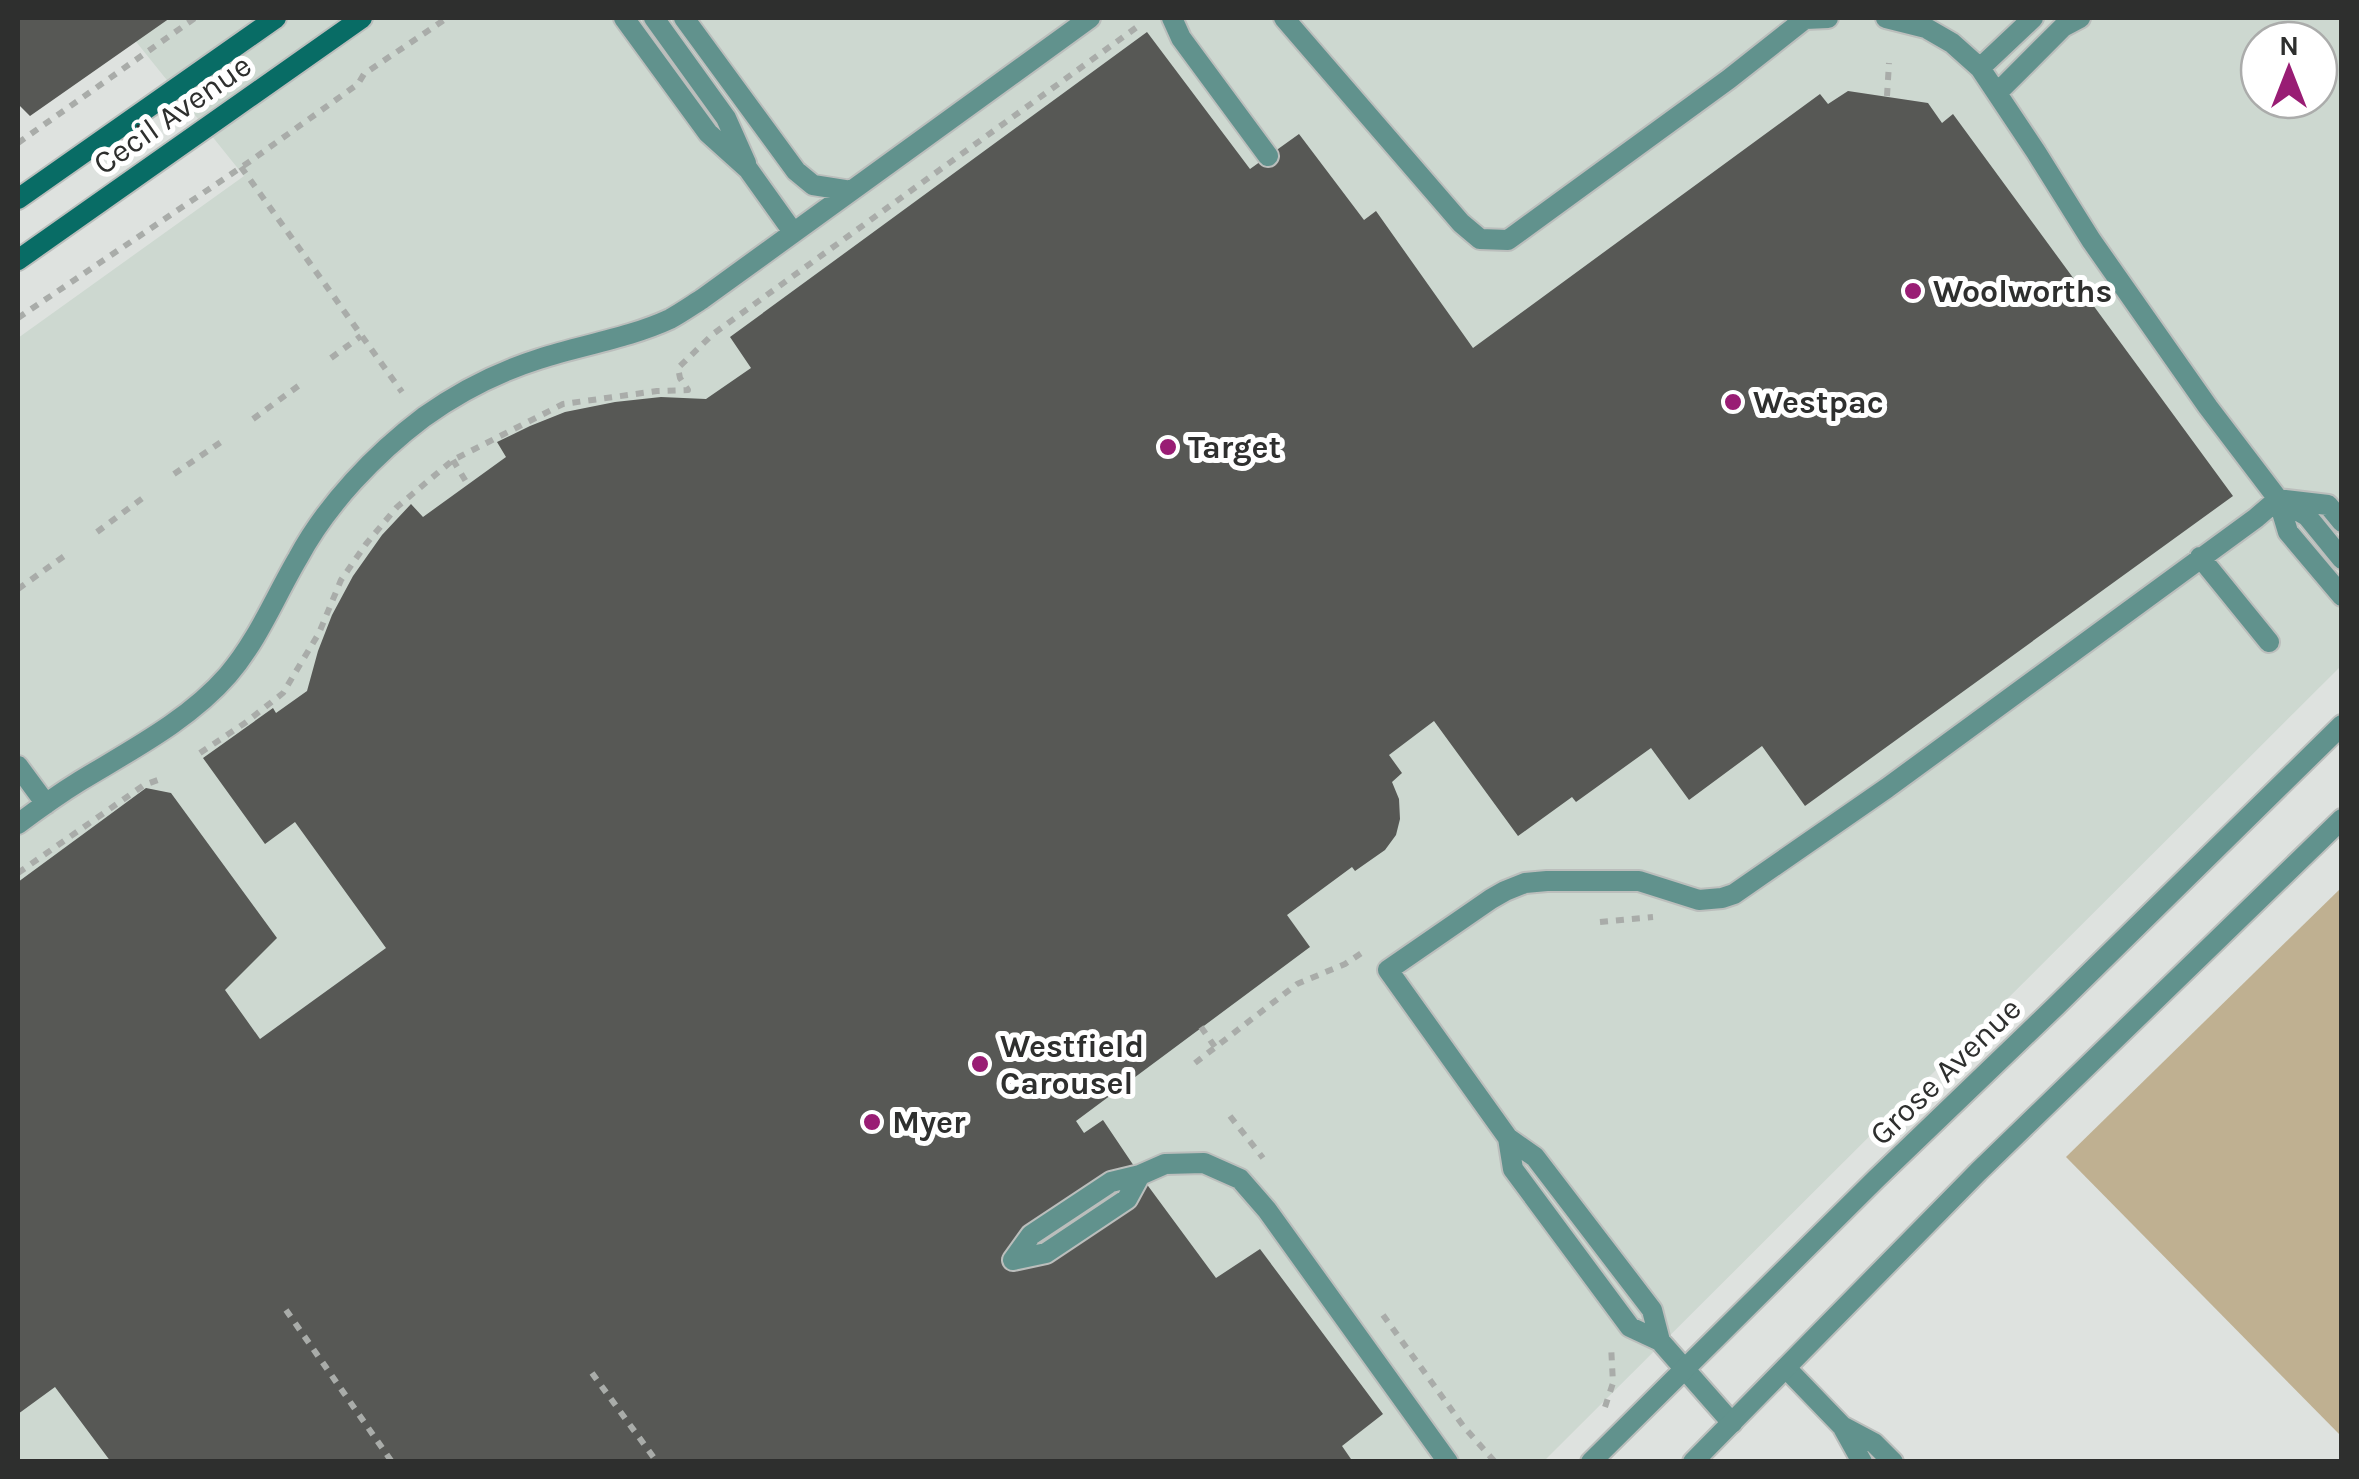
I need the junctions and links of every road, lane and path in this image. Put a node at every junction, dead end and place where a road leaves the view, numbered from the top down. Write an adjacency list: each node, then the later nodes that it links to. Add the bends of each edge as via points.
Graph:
1 (195, 18): 19 (path)
2 (276, 18): 24 (main road, Cecil Avenue)
3 (362, 18): 26 (main road, Cecil Avenue)
4 (447, 18): 21 (path)
5 (624, 18): 22 (street, via 708,133)
6 (654, 18): 22 (street, via 726,118)
7 (684, 18): 23 (street, via 796,171 813,185)
8 (1090, 18): 23 (street)
9 (1172, 18): 20 (street)
10 (1284, 18): 11 (street, via 1461,223 1480,238 1508,240 1805,19)
11 (1828, 18)
12 (1886, 18): 16 (street, via 1926,28)
13 (2033, 18): 16 (street)
14 (2080, 18): 17 (street)
15 (1889, 63): 18 (path)
16 (1980, 68): 17 (street)
17 (1997, 93): 37 (street, via 2148,324)
18 (1887, 96)
19 (18, 142)
20 (1268, 156)
21 (241, 167): 27 (path); 28 (path)
22 (748, 169): 25 (street)
23 (852, 191): 25 (street)
24 (18, 199)
25 (794, 232): 50 (street, via 671,318 498,374 422,419 319,524 228,676 198,704)
26 (18, 260)
27 (18, 318)
28 (361, 336): 29 (path); 31 (path)
29 (331, 358)
30 (300, 384): 32 (path)
31 (402, 392)
32 (253, 419)
33 (221, 442): 34 (path)
34 (174, 474)
35 (468, 485): 47 (path, via 453,460 396,508 342,580 284,694)
36 (144, 497): 39 (path)
37 (2278, 499): 38 (street, via 2328,505); 41 (street); 42 (street, via 2307,516); 44 (street, via 2288,532)
38 (2342, 522)
39 (97, 532)
40 (66, 554): 43 (path)
41 (2200, 557): 45 (street); 63 (street, via 1734,894 1699,900 1640,880 1525,883 1388,970 1508,1138 1513,1168 1618,1311 1630,1327 1660,1341)
42 (2342, 560)
43 (18, 589)
44 (2342, 596)
45 (2268, 642)
46 (2342, 725): 63 (street, Grose Avenue)
47 (200, 753)
48 (18, 766): 50 (street)
49 (158, 780): 53 (path)
50 (46, 804): 51 (street)
51 (20, 816)
52 (2342, 819): 62 (street)
53 (18, 874)
54 (1664, 916): 55 (path)
55 (1600, 922)
56 (1377, 943): 58 (path, via 1297,984)
57 (1201, 1027): 58 (path)
58 (1215, 1047): 59 (path)
59 (1196, 1063)
60 (1140, 1176): 60 (street, via 1127,1200 1046,1253 1013,1260 1031,1235 1111,1182); 67 (street, via 1166,1164 1204,1163 1240,1179 1409,1405)
61 (286, 1310): 68 (path)
62 (1786, 1368): 65 (street); 66 (street)
63 (1684, 1371): 65 (street); 70 (street, Grose Avenue)
64 (592, 1373): 69 (path)
65 (1732, 1423): 71 (street)
66 (1842, 1426): 72 (street); 73 (street)
67 (1439, 1458)
68 (392, 1462)
69 (657, 1462)
70 (1592, 1462)
71 (1693, 1462)
72 (1862, 1462)
73 (1893, 1462)

